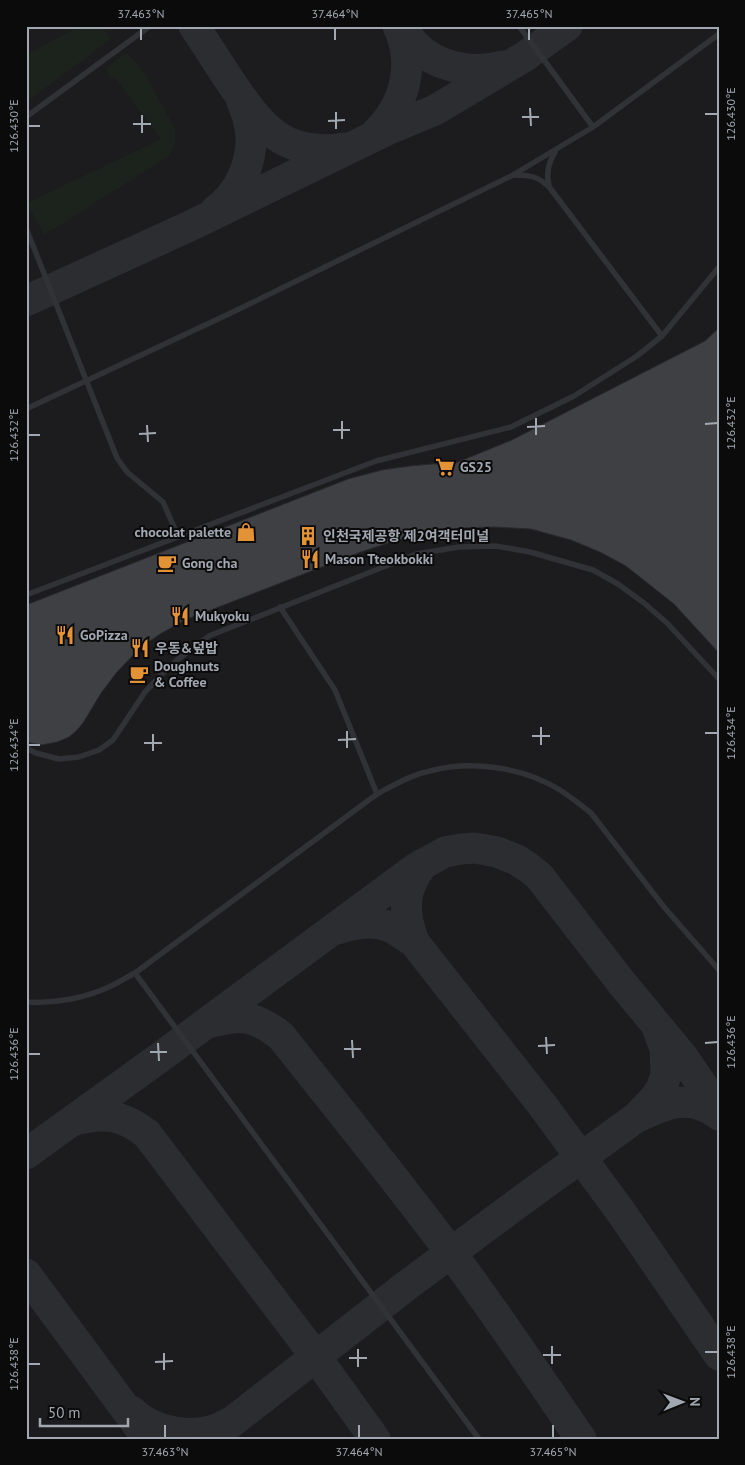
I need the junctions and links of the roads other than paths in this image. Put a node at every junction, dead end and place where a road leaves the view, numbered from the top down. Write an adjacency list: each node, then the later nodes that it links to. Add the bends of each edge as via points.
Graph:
1 (150, 26): 4 (lane)
2 (519, 26): 5 (lane)
3 (719, 34): 5 (lane)
4 (26, 117)
5 (593, 127): 6 (lane)
6 (556, 150): 7 (lane); 8 (lane, via 548,168)
7 (513, 175): 8 (lane, via 533,176); 12 (lane)
8 (550, 188): 11 (lane)
9 (26, 228): 12 (lane)
10 (719, 267): 11 (lane)
11 (662, 336): 14 (lane, via 574,396 510,427 376,461)
12 (86, 380): 13 (lane); 14 (lane, via 117,458 127,472 163,502)
13 (26, 409)
14 (178, 536): 15 (lane)
15 (26, 595)
16 (280, 608): 17 (lane, via 416,554 459,547 496,546 593,570 618,584 667,623); 18 (lane, via 209,636 177,660 145,692 113,740 99,750 59,759); 19 (lane, via 335,690)
17 (719, 679)
18 (26, 748)
19 (377, 794): 20 (lane, via 430,770 457,766 511,770 561,790 591,813 664,908); 21 (lane)
20 (719, 970)
21 (136, 973): 22 (lane, via 85,996); 23 (lane)
22 (26, 1002)
23 (479, 1439)

